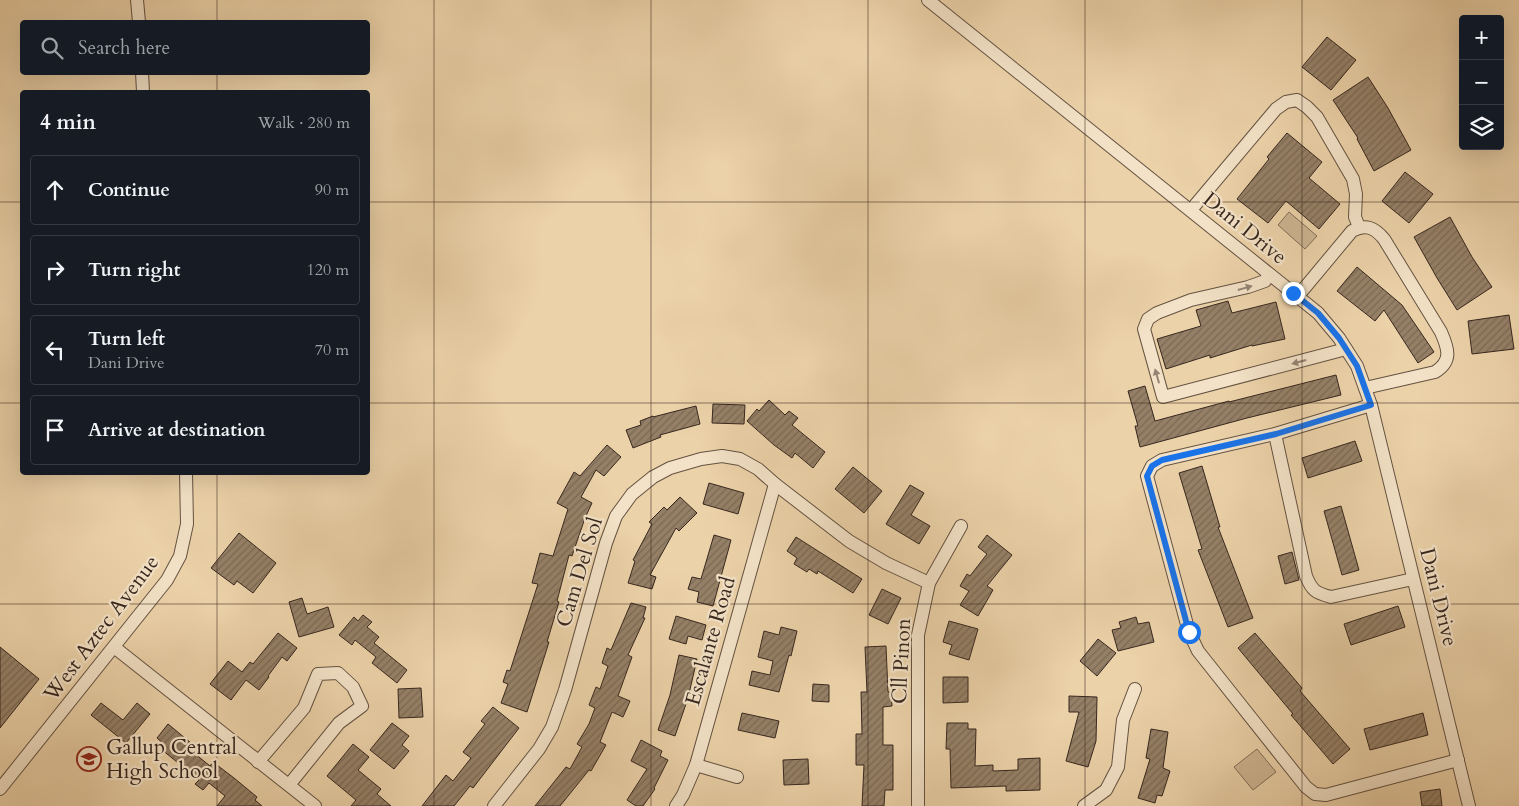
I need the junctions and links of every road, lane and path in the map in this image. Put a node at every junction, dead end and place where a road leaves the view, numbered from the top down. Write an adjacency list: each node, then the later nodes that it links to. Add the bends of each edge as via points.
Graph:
1 (137, 0): 3 (street)
2 (928, 0): 6 (street, Dani Drive)
3 (139, 20)
4 (142, 75): 5 (street)
5 (143, 90)
6 (1191, 210): 7 (street, via 1276,109 1297,100 1317,117 1353,179 1355,217); 8 (street, Dani Drive)
7 (1359, 228): 9 (street, via 1352,231); 11 (street, via 1377,231 1384,239 1448,347 1447,360 1435,372)
8 (1270, 274): 9 (street, Dani Drive); 10 (street, one-way to 8, via 1163,397 1144,329 1148,319 1191,300 1265,281)
9 (1298, 297): 10 (street, Dani Drive, via 1318,313)
10 (1346, 349): 11 (street, Dani Drive)
11 (1365, 388): 12 (street, Dani Drive)
12 (1371, 405): 13 (street); 17 (street, Dani Drive)
13 (1276, 434): 17 (street, via 1311,588 1331,597); 21 (street, via 1162,460 1152,466 1147,476 1189,632 1198,651 1306,787 1316,794 1326,795)
14 (186, 475): 19 (street, West Aztec Avenue, via 187,524 180,556 167,580)
15 (775, 484): 18 (street, Cam Del Sol, via 849,541); 23 (street, Escalante Road); 28 (street, Cam Del Sol, via 746,462 722,456 670,468 632,494 616,516 606,543 552,727 539,749)
16 (961, 526): 18 (street, Cll Pinon)
17 (1413, 579): 21 (street, Dani Drive)
18 (929, 583): 30 (street, Cll Pinon, via 918,635)
19 (114, 647): 22 (street); 26 (street, West Aztec Avenue)
20 (1135, 690): 31 (street, via 1123,720 1118,767 1106,790)
21 (1458, 760): 32 (street, Dani Drive)
22 (258, 762): 25 (street); 25 (street, via 304,708 318,674 338,673 354,687 362,706 339,723)
23 (696, 765): 24 (street); 29 (street, Escalante Road)
24 (737, 777)
25 (288, 785): 27 (street)
26 (0, 789)
27 (315, 806)
28 (494, 806)
29 (676, 806)
30 (918, 806)
31 (1084, 806)
32 (1469, 806)

